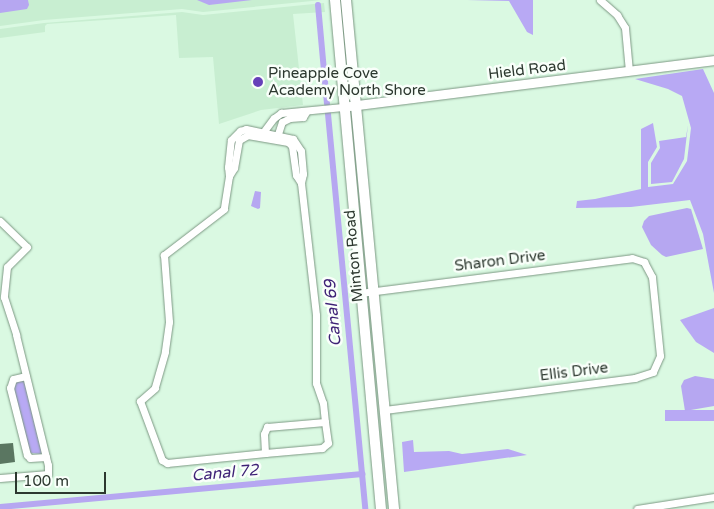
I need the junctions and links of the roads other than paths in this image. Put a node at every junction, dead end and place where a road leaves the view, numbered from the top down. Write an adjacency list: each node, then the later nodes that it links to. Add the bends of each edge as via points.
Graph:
1 (335, 0): 4 (main road, via 342,11); 8 (main road, Minton Road)
2 (346, 0): 4 (main road, Minton Road)
3 (600, 0): 6 (street, via 625,28)
4 (350, 41): 7 (main road, Minton Road)
5 (714, 60): 6 (street, Hield Road)
6 (629, 70): 7 (street, Hield Road)
7 (355, 106): 8 (street, Hield Road); 14 (main road, Minton Road)
8 (343, 107): 9 (street); 15 (main road, Minton Road)
9 (306, 112): 10 (street, via 281,113); 11 (street, via 303,117 284,120)
10 (261, 134): 11 (street); 19 (street, via 246,129 235,134 231,140 232,160 224,209 164,255 169,322 165,352 155,388 140,401 162,460 167,463)
11 (277, 137): 18 (street, via 292,146 299,168 316,316 316,382)
12 (0, 221): 16 (street, via 28,247 7,267 4,297)
13 (644, 262): 14 (street, Sharon Drive, via 632,258); 17 (street, Ellis Drive, via 652,277 660,356 653,372 635,378)
14 (372, 291): 15 (street, Sharon Drive); 17 (main road, Minton Road)
15 (360, 293): 23 (main road, Minton Road)
16 (26, 376): 20 (street); 20 (street, via 13,379 10,388 27,455 30,458)
17 (384, 410): 24 (main road, Minton Road)
18 (325, 422): 19 (street, via 267,427); 19 (street, via 328,443 322,448)
19 (265, 453)
20 (46, 457): 21 (street, via 48,474)
21 (0, 478)
22 (714, 497): 25 (street)
23 (381, 509)
24 (394, 509)
25 (637, 509)

